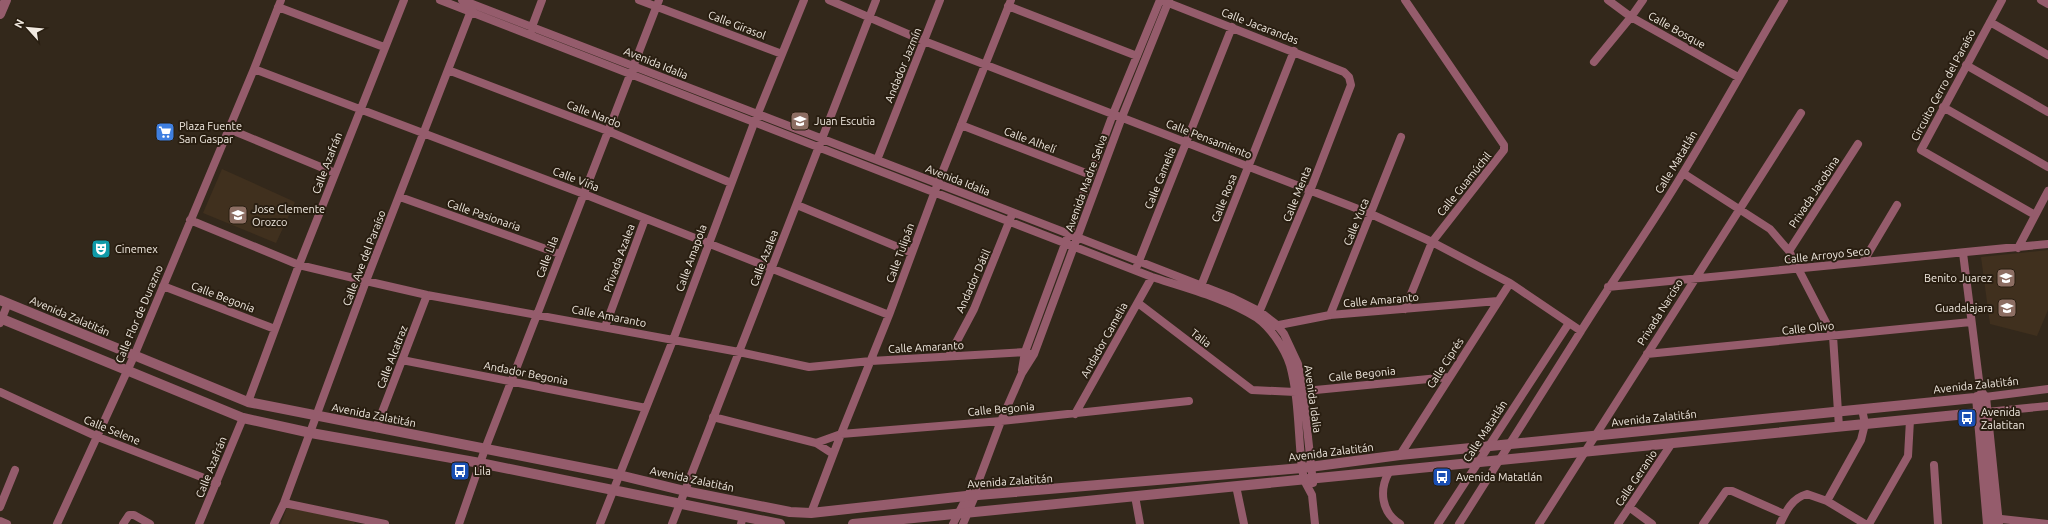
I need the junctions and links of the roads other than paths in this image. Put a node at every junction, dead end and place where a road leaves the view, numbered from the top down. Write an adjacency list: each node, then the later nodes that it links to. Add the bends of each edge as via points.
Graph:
1 (6, 0): 23 (street)
2 (404, 0): 30 (street, Calle Azafrán)
3 (440, 0): 22 (street, Avenida Idalia)
4 (462, 0): 22 (street, Avenida Idalia)
5 (542, 0): 28 (street)
6 (639, 0): 18 (street, Calle Girasol)
7 (804, 0): 32 (street, Calle Amapola)
8 (829, 0): 24 (street, Calle Pensamiento)
9 (876, 0): 24 (street, Calle Azalea)
10 (940, 0): 29 (street, Andador Jazmín)
11 (1406, 0): 83 (street, Calle Guamúchil, via 1504,145 1503,154)
12 (1608, 0): 25 (street, Calle Bosque)
13 (1643, 0): 25 (street)
14 (1784, 0): 41 (street, Calle Matatlán)
15 (2002, 0): 26 (street, Circuito Cerro del Paraíso)
16 (2041, 0): 21 (street)
17 (1165, 1): 27 (street, Calle Jacarandas); 34 (street, Avenida Madre Selva); 48 (street, Avenida Madre Selva)
18 (658, 3): 32 (street, Calle Girasol); 40 (street, Calle Lila)
19 (1010, 3): 34 (street); 36 (street, Calle Tulipán)
20 (279, 4): 30 (street); 38 (street, Calle Flor de Durazno)
21 (2048, 4)
22 (473, 5): 28 (street, Avenida Idalia); 39 (street, Calle Ave del Paraíso)
23 (0, 14)
24 (869, 17): 29 (street, Calle Pensamiento); 55 (street, Calle Azalea)
25 (1631, 17): 35 (street); 41 (street, Calle Bosque)
26 (1990, 22): 33 (street); 37 (street, Circuito Cerro del Paraíso)
27 (1232, 27): 31 (street, Calle Jacarandas); 56 (street, Calle Camelia)
28 (530, 30): 40 (street, Avenida Idalia)
29 (924, 41): 36 (street, Calle Pensamiento); 59 (street, Andador Jazmín)
30 (384, 47): 44 (street, Calle Azafrán)
31 (1294, 51): 42 (street, Calle Jacarandas, via 1344,72); 60 (street, Calle Rosa)
32 (782, 54): 49 (street, Calle Amapola)
33 (2048, 55)
34 (1137, 56): 47 (street, Avenida Madre Selva)
35 (1594, 62)
36 (986, 64): 47 (street, Calle Pensamiento); 50 (street, Calle Tulipán)
37 (1966, 65): 43 (street, Circuito Cerro del Paraíso); 45 (street)
38 (254, 69): 44 (street, Calle Viña); 51 (street, Calle Flor de Durazno)
39 (448, 70): 52 (street, Calle Nardo); 53 (street, Calle Ave del Paraíso)
40 (632, 70): 49 (street, Avenida Idalia); 52 (street, Calle Lila)
41 (1738, 76): 63 (street, Calle Matatlán)
42 (1349, 77): 67 (street, Calle Menta, via 1351,85)
43 (1943, 107): 61 (street); 77 (street, Circuito Cerro del Paraíso, via 1921,146 1923,152)
44 (360, 110): 53 (street, Calle Viña); 62 (street, Calle Azafrán)
45 (2048, 112)
46 (1801, 113): 74 (street, Privada Narciso)
47 (1113, 114): 48 (street, Calle Pensamiento); 64 (street, Avenida Madre Selva)
48 (1122, 117): 56 (street, Calle Pensamiento); 82 (street, Avenida Madre Selva)
49 (756, 119): 55 (street, Avenida Idalia); 58 (street, Avenida Idalia); 65 (street, Calle Amapola)
50 (961, 125): 64 (street, Calle Alhelí); 66 (street, Calle Tulipán)
51 (229, 129): 62 (street); 79 (street, Calle Flor de Durazno)
52 (608, 131): 65 (street, Calle Nardo); 70 (street, Calle Lila)
53 (423, 134): 70 (street, Calle Viña); 71 (street, Calle Ave del Paraíso)
54 (1401, 137): 76 (street, Calle Yuca)
55 (822, 139): 58 (street, Calle Azalea); 59 (street, Avenida Idalia)
56 (1186, 142): 60 (street, Calle Pensamiento); 93 (street, Calle Camelia)
57 (1858, 144): 89 (street, Privada Jacobina)
58 (818, 148): 69 (street, Avenida Idalia); 72 (street, Calle Azalea)
59 (877, 160): 66 (street, Avenida Idalia)
60 (1249, 167): 67 (street, Calle Pensamiento); 104 (street, Calle Rosa)
61 (2048, 167)
62 (335, 173): 95 (street, Calle Azafrán)
63 (1683, 173): 74 (street); 105 (street, Calle Matatlán)
64 (1091, 175): 81 (street, Avenida Madre Selva)
65 (731, 182): 85 (street, Calle Amapola)
66 (938, 184): 69 (street, Calle Tulipán); 75 (street, Avenida Idalia)
67 (1310, 191): 76 (street, Calle Pensamiento); 112 (street, Calle Menta)
68 (2048, 191): 77 (street)
69 (934, 192): 80 (street, Avenida Idalia); 90 (street, Calle Tulipán)
70 (584, 194): 78 (street, Calle Viña); 92 (street, Calle Lila)
71 (400, 197): 92 (street, Calle Pasionaria); 101 (street, Calle Ave del Paraíso)
72 (797, 205): 90 (street); 96 (street, Calle Azalea)
73 (1897, 205): 94 (street)
74 (1740, 209): 89 (street, via 1770,229); 100 (street, Privada Narciso)
75 (1013, 213): 80 (street, Andador Dátil); 81 (street, Avenida Idalia)
76 (1371, 214): 83 (street, Calle Pensamiento); 114 (street, Calle Yuca)
77 (2035, 215): 88 (street)
78 (645, 219): 85 (street, Calle Viña); 119 (street, Privada Azalea)
79 (190, 220): 95 (street, Calle Amaranto); 103 (street, Calle Flor de Durazno)
80 (1009, 221): 84 (street, Avenida Idalia); 130 (street, Andador Dátil, via 994,264)
81 (1069, 234): 82 (street, Avenida Idalia); 84 (street, Avenida Madre Selva)
82 (1077, 238): 87 (street, Avenida Madre Selva); 93 (street, Avenida Idalia)
83 (1432, 242): 102 (street, Calle Pensamiento); 110 (street, Calle Guamúchil)
84 (1066, 243): 87 (street, Avenida Idalia); 126 (street, Avenida Madre Selva)
85 (708, 244): 96 (street, Calle Viña); 124 (street, Calle Amapola)
86 (2048, 244): 88 (street, Calle Arroyo Seco)
87 (1074, 246): 98 (street, Avenida Idalia); 127 (street, Avenida Madre Selva)
88 (2018, 248): 91 (street, Calle Arroyo Seco)
89 (1789, 252): 97 (street)
90 (912, 253): 113 (street, Calle Tulipán)
91 (1964, 253): 94 (street, Calle Arroyo Seco); 116 (street)
92 (560, 254): 111 (street, Calle Lila)
93 (1138, 261): 98 (street, Calle Camelia); 104 (street, Avenida Idalia)
94 (1863, 262): 97 (street, Calle Arroyo Seco)
95 (299, 265): 101 (street, Calle Amaranto); 121 (street, Calle Azafrán)
96 (772, 269): 113 (street, Calle Viña); 125 (street, Calle Azalea)
97 (1799, 269): 100 (street, Calle Arroyo Seco); 123 (street)
98 (1135, 270): 99 (street, Avenida Idalia)
99 (1152, 277): 109 (street, Andador Camelia); 112 (street, Avenida Idalia)
100 (1694, 279): 105 (street, Calle Arroyo Seco); 128 (street, Privada Narciso)
101 (366, 281): 106 (street, Calle Amaranto); 150 (street, Calle Ave del Paraíso)
102 (1510, 283): 108 (street, Calle Ciprés); 117 (street, Calle Pensamiento)
103 (163, 286): 121 (street, Calle Begonia); 129 (street, Calle Flor de Durazno)
104 (1201, 286): 112 (street, Avenida Idalia)
105 (1608, 287): 122 (street, Calle Matatlán)
106 (427, 295): 111 (street, Calle Amaranto); 131 (street, Calle Alcatraz)
107 (4, 301): 115 (street); 129 (street, Avenida Zalatitán)
108 (1498, 301): 110 (street, Calle Amaranto); 135 (street, Calle Ciprés)
109 (1138, 302): 138 (street, Talia); 149 (street, Andador Camelia)
110 (1405, 309): 114 (street, Calle Amaranto)
111 (537, 314): 119 (street, Calle Amaranto); 136 (street, Calle Lila)
112 (1258, 314): 118 (street, Avenida Idalia); 120 (street, Avenida Idalia)
113 (889, 315): 132 (street, Calle Tulipán)
114 (1330, 315): 118 (street, Calle Amaranto)
115 (1, 320): 133 (street)
116 (1971, 322): 123 (street, Calle Olivo); 141 (street)
117 (1569, 323): 122 (street); 165 (street, Calle Matatlán)
118 (1277, 325): 120 (street, Calle Amaranto); 140 (street, Avenida Idalia, via 1298,364)
119 (605, 327): 124 (street, Calle Amaranto)
120 (1267, 328): 140 (street, Avenida Idalia, via 1290,365)
121 (275, 329): 143 (street, Calle Azafrán)
122 (1581, 331): 164 (street, Calle Matatlán)
123 (1832, 336): 128 (street, Calle Olivo); 147 (street)
124 (673, 340): 125 (street, Calle Amaranto); 145 (street, Calle Amapola)
125 (739, 352): 132 (street, Calle Amaranto, via 809,367); 151 (street, Calle Azalea)
126 (1025, 352): 127 (street, Calle Amaranto); 130 (street, Calle Amaranto); 134 (street, Avenida Madre Selva)
127 (1034, 354): 134 (street, Avenida Madre Selva)
128 (1647, 354): 160 (street, Privada Narciso)
129 (134, 356): 133 (street, Calle Flor de Durazno); 143 (street, Avenida Zalatitán)
130 (949, 356): 132 (street, Calle Amaranto)
131 (402, 360): 136 (street, Andador Begonia); 157 (street, Calle Alcatraz)
132 (871, 361): 159 (street, Calle Tulipán)
133 (127, 371): 152 (street); 161 (street, Calle Flor de Durazno)
134 (1022, 373): 154 (street, Avenida Madre Selva)
135 (1450, 376): 140 (street, Calle Begonia); 169 (street, Calle Ciprés)
136 (511, 381): 145 (street, Andador Begonia); 166 (street, Calle Lila)
137 (2048, 389): 141 (street, Avenida Zalatitán)
138 (1252, 390): 140 (street, Calle Begonia)
139 (0, 392): 161 (street, Calle Selene)
140 (1299, 392): 174 (street, Avenida Idalia)
141 (1981, 394): 146 (street, Avenida Zalatitán); 148 (street)
142 (1189, 401): 149 (street, Calle Begonia)
143 (248, 402): 150 (street, Avenida Zalatitán)
144 (2048, 406): 148 (street)
145 (646, 408): 177 (street, Calle Amapola)
146 (1862, 409): 147 (street, Avenida Zalatitán); 155 (street)
147 (1838, 411): 156 (street); 160 (street, Avenida Zalatitán)
148 (1982, 413): 153 (street); 196 (street)
149 (1075, 414): 154 (street, Calle Begonia)
150 (316, 416): 157 (street, Avenida Zalatitán); 158 (street, Calle Ave del Paraíso)
151 (713, 417): 162 (street); 182 (street, Calle Azalea)
152 (243, 418): 158 (street); 179 (street, Calle Azafrán)
153 (1910, 420): 155 (street); 223 (street, via 1908,456)
154 (1001, 421): 159 (street, Calle Begonia); 183 (street, Avenida Madre Selva)
155 (1865, 424): 156 (street); 185 (street, via 1861,440)
156 (1839, 427): 163 (street)
157 (376, 428): 166 (street, Avenida Zalatitán)
158 (311, 433): 172 (street); 186 (street, Calle Ave del Paraíso)
159 (841, 434): 162 (street, Calle Begonia); 168 (street, Calle Tulipán)
160 (1594, 436): 164 (street, Avenida Zalatitán); 167 (street, Privada Narciso)
161 (98, 437): 179 (street, Calle Selene); 198 (street, Calle Flor de Durazno)
162 (816, 443): 168 (street)
163 (1672, 443): 167 (street); 189 (street, Calle Geranio)
164 (1508, 444): 165 (street, Avenida Zalatitán); 170 (street, Calle Matatlán)
165 (1488, 446): 169 (street, Avenida Zalatitán); 171 (street, Calle Matatlán)
166 (485, 449): 172 (street, Calle Lila); 177 (street, Avenida Zalatitán)
167 (1584, 452): 170 (street); 217 (street, Privada Narciso)
168 (833, 454): 190 (street, Calle Tulipán)
169 (1400, 455): 174 (street, Avenida Zalatitán)
170 (1498, 460): 171 (street); 216 (street, Calle Matatlán)
171 (1478, 462): 176 (street); 215 (street, Calle Matatlán)
172 (480, 463): 181 (street); 204 (street, Calle Lila)
173 (1934, 465): 224 (street)
174 (1307, 468): 178 (street, Avenida Idalia); 183 (street, Avenida Zalatitán)
175 (15, 470): 188 (street)
176 (1389, 472): 178 (street); 214 (street, via 1384,482 1384,502 1387,511)
177 (619, 475): 181 (street, Calle Amapola); 182 (street, Avenida Zalatitán)
178 (1309, 480): 180 (street); 213 (street, Avenida Idalia)
179 (218, 483): 201 (street, Calle Azafrán)
180 (1236, 486): 184 (street); 212 (street)
181 (613, 490): 187 (street); 205 (street, Calle Amapola)
182 (685, 490): 187 (street, Calle Azalea); 190 (street, Avenida Zalatitán, via 790,512)
183 (971, 496): 190 (street, Avenida Zalatitán); 191 (street, Avenida Madre Selva); 193 (street, Avenida Madre Selva)
184 (1136, 496): 191 (street); 211 (street)
185 (1827, 501): 192 (street, via 1814,496 1802,496 1792,503); 222 (street)
186 (284, 502): 202 (street, Calle Ave del Paraíso); 203 (street)
187 (680, 504): 194 (street); 206 (street, Calle Azalea)
188 (0, 507)
189 (1629, 507): 218 (street, Calle Geranio); 219 (street)
190 (811, 513)
191 (968, 514): 193 (street); 210 (street, Avenida Madre Selva)
192 (1784, 514): 220 (street, via 1732,491 1726,491); 221 (street)
193 (958, 515): 208 (street); 209 (street, Avenida Madre Selva)
194 (742, 520): 207 (street)
195 (0, 521): 197 (street)
196 (1993, 521): 225 (street)
197 (7, 524)
198 (57, 524)
199 (122, 524): 200 (street, via 129,515)
200 (150, 524)
201 (200, 524)
202 (274, 524)
203 (385, 524)
204 (459, 524)
205 (600, 524)
206 (672, 524)
207 (780, 524)
208 (853, 524)
209 (953, 524)
210 (963, 524)
211 (1140, 524)
212 (1244, 524)
213 (1315, 524)
214 (1400, 524)
215 (1438, 524)
216 (1458, 524)
217 (1539, 524)
218 (1618, 524)
219 (1652, 524)
220 (1703, 524)
221 (1780, 524)
222 (1865, 524)
223 (1869, 524)
224 (1938, 524)
225 (2047, 524)

